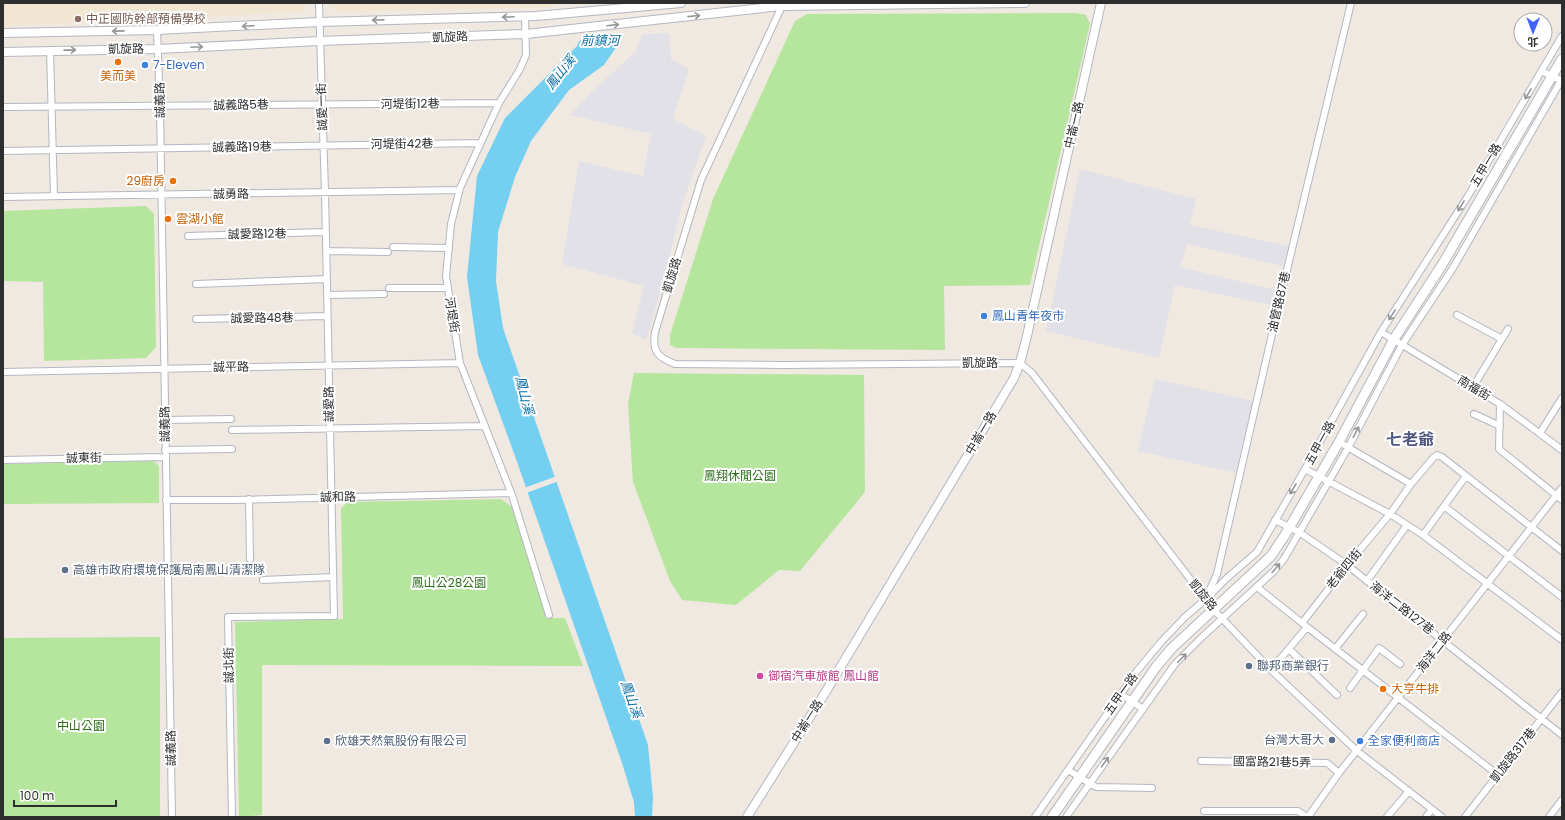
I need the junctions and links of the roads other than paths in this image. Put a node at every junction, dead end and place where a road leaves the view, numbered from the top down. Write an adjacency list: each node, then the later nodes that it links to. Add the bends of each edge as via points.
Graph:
1 (318, 3): 8 (street, 誠愛一街)
2 (681, 3): 7 (street, 凱旋路)
3 (1025, 3): 6 (street)
4 (1101, 3): 55 (street, 中崙一路)
5 (1351, 3): 107 (street, 油管路87巷, via 1217,574)
6 (782, 5): 11 (street, 凱旋路, one-way to 6); 55 (street, 凱旋路, via 701,180 655,332 653,344 657,353 675,364)
7 (525, 16): 8 (street, 凱旋路, one-way to 8); 11 (street, 河堤街)
8 (319, 22): 9 (street, 凱旋路, one-way to 9); 13 (street, 誠愛一街)
9 (157, 30): 10 (street, 凱旋路, one-way to 10); 14 (street, 誠義路)
10 (3, 33)
11 (526, 34): 13 (street, 凱旋路); 21 (street, 河堤街, via 526,55)
12 (1562, 36): 18 (street, 五甲一路)
13 (319, 41): 14 (street, 凱旋路, one-way to 13); 22 (street, 誠愛一街)
14 (158, 48): 15 (street, 凱旋路, one-way to 14); 23 (street, 誠義路)
15 (50, 50): 16 (street, 凱旋路); 24 (street)
16 (3, 52)
17 (1562, 59): 19 (main road, 五甲一路)
18 (1542, 71): 19 (street); 50 (street, 五甲一路, one-way to 50, via 1468,196)
19 (1552, 76): 20 (street); 51 (main road, 五甲一路, via 1442,265)
20 (1562, 80): 53 (street, 五甲一路, via 1453,268)
21 (499, 103): 22 (street, 河堤街12巷); 26 (street, 河堤街)
22 (322, 104): 23 (street, 誠義路5巷); 27 (street, 誠愛一街)
23 (160, 106): 24 (street, 誠義路5巷); 28 (street, 誠義路)
24 (52, 107): 25 (street, 誠義路5巷); 29 (street)
25 (3, 108)
26 (480, 143): 27 (street, 河堤街42巷); 31 (street, 河堤街)
27 (323, 146): 28 (street, 誠義路19巷); 32 (street, 誠愛一街)
28 (161, 148): 29 (street, 誠義路19巷); 33 (street, 誠義路)
29 (52, 150): 30 (street, 誠義路19巷); 34 (street)
30 (3, 151)
31 (459, 190): 32 (street, 誠勇路); 38 (street, 河堤街, via 451,224)
32 (325, 192): 33 (street, 誠勇路); 36 (street, 誠愛路)
33 (161, 195): 34 (street, 誠勇路); 57 (street, 誠義路)
34 (54, 196): 35 (street, 誠勇路)
35 (3, 197)
36 (326, 232): 37 (street, 誠愛路12巷); 39 (street, 誠愛路)
37 (188, 236)
38 (449, 248): 39 (street); 43 (street, 河堤街, via 446,276)
39 (326, 251): 40 (street, 誠愛路)
40 (327, 279): 41 (street); 45 (street, 誠愛路)
41 (196, 284)
42 (389, 288): 43 (street)
43 (448, 288): 54 (street, 河堤街)
44 (384, 294): 45 (street)
45 (327, 295): 47 (street, 誠愛路)
46 (1457, 315): 52 (street)
47 (327, 316): 48 (street, 誠愛路48巷); 56 (street, 誠愛路)
48 (196, 319)
49 (1508, 329): 52 (street)
50 (1381, 332): 51 (street, 南福街); 77 (street, 五甲一路)
51 (1394, 339): 53 (street, 南福街); 70 (main road, 五甲一路)
52 (1502, 339): 59 (street)
53 (1402, 345): 59 (street, 南福街); 71 (street, 五甲一路, one-way to 53)
54 (460, 363): 56 (street, 誠平路); 65 (street, 河堤街)
55 (1020, 363): 107 (street, 凱旋路, via 1032,373); 144 (street, 中崙一路, via 1014,378 825,693)
56 (328, 365): 57 (street, 誠平路); 67 (street, 誠愛路)
57 (164, 368): 58 (street, 誠平路); 64 (street, 誠義路)
58 (3, 372)
59 (1473, 387): 61 (street, 南福街)
60 (1562, 398): 69 (street)
61 (1500, 404): 66 (street); 69 (street, 南福街)
62 (1474, 414): 66 (street)
63 (231, 418): 64 (street)
64 (165, 420): 73 (street, 誠義路)
65 (485, 426): 67 (street); 83 (street, 河堤街)
66 (1500, 426): 84 (street, via 1499,449)
67 (330, 428): 68 (street); 85 (street, 誠愛路)
68 (232, 430)
69 (1540, 433): 74 (street, 南福街)
70 (1339, 442): 71 (street); 78 (main road, 五甲一路)
71 (1348, 448): 80 (street, 五甲一路); 81 (street)
72 (232, 449): 73 (street)
73 (165, 450): 75 (street, 誠義路)
74 (1562, 450)
75 (165, 457): 76 (street, 誠東街); 87 (street, 誠義路)
76 (3, 460)
77 (1305, 469): 78 (street); 91 (street, 五甲一路, one-way to 91)
78 (1319, 476): 80 (street); 93 (main road, 五甲一路)
79 (1466, 476): 81 (street, 老爺四街, via 1437,455); 89 (street); 94 (street)
80 (1329, 482): 90 (street); 95 (street, 五甲一路)
81 (1411, 484): 90 (street, 老爺四街)
82 (1562, 488): 84 (street, 海洋二路)
83 (511, 493): 85 (street, 誠和路); 110 (street, 河堤街)
84 (1556, 496): 88 (street); 94 (street, 海洋二路)
85 (331, 497): 86 (street, 誠和路); 101 (street, 誠愛路)
86 (249, 499): 87 (street, 誠和路); 99 (street)
87 (166, 500): 142 (street, 誠義路)
88 (1562, 500)
89 (1444, 506): 96 (street); 98 (street)
90 (1390, 514): 92 (street); 100 (street, 老爺四街)
91 (1275, 520): 93 (street, 海洋二路127巷); 107 (street, 五甲一路, via 1257,552)
92 (1407, 525): 96 (street); 103 (street)
93 (1290, 527): 95 (street, 海洋二路127巷); 108 (main road, 五甲一路, via 1271,556)
94 (1532, 527): 97 (street); 98 (street, 海洋二路)
95 (1299, 532): 100 (street, 海洋二路127巷); 105 (street, 五甲一路, one-way to 95, via 1284,559)
96 (1423, 535): 104 (street)
97 (1562, 551)
98 (1510, 556): 104 (street, 海洋二路); 106 (street)
99 (250, 559)
100 (1347, 565): 103 (street, 海洋二路127巷); 113 (street, 老爺四街)
101 (333, 577): 102 (street); 111 (street, 誠愛路)
102 (263, 580)
103 (1367, 581): 114 (street, 海洋二路127巷)
104 (1487, 584): 114 (street, 海洋二路); 115 (street)
105 (1257, 587): 112 (street, 五甲一路); 113 (street)
106 (1562, 597)
107 (1206, 599): 108 (street, 凱旋路); 123 (street, 五甲一路, via 1162,641)
108 (1214, 610): 112 (street, 凱旋路); 126 (main road, 五甲一路, via 1171,649)
109 (1363, 614): 117 (street)
110 (550, 615)
111 (334, 616): 143 (street, 誠北街, via 228,617)
112 (1223, 618): 119 (street, 凱旋路); 127 (street, 五甲一路, one-way to 112, via 1175,664)
113 (1304, 625): 116 (street, 老爺四街); 117 (street)
114 (1444, 640): 125 (street, 海洋二路); 128 (street, 海洋二路127巷)
115 (1562, 640)
116 (1289, 649): 119 (street, 老爺四街); 124 (street)
117 (1335, 649): 120 (street)
118 (1400, 664): 120 (street, via 1379,648)
119 (1271, 670): 130 (street, 凱旋路)
120 (1363, 670): 121 (street); 125 (street)
121 (1350, 688)
122 (1562, 692): 128 (street, 凱旋路317巷)
123 (1121, 694): 126 (street); 132 (street, 五甲一路)
124 (1338, 695)
125 (1399, 697): 130 (street, 海洋二路); 134 (street)
126 (1132, 701): 127 (street); 135 (main road, 五甲一路)
127 (1143, 709): 136 (street, 五甲一路, one-way to 127)
128 (1542, 719): 129 (street, 海洋二路127巷); 134 (street, 凱旋路317巷)
129 (1562, 735)
130 (1357, 751): 133 (street, 海洋二路); 138 (street, 凱旋路)
131 (1201, 761): 133 (street, 國富路21巷5弄, via 1327,763)
132 (1068, 770): 135 (street); 145 (street, 五甲一路)
133 (1339, 773): 148 (street, 海洋二路)
134 (1498, 775): 152 (street, 凱旋路317巷)
135 (1079, 777): 136 (street); 146 (main road, 五甲一路)
136 (1090, 783): 137 (street, via 1096,787); 147 (street, 五甲一路)
137 (1152, 788)
138 (1408, 790): 140 (street, 凱旋路); 149 (street)
139 (1562, 800): 153 (street)
140 (1432, 809): 150 (street); 151 (street, 凱旋路)
141 (1204, 811): 148 (street, via 1298,811)
142 (172, 817)
143 (232, 817)
144 (747, 817)
145 (1035, 817)
146 (1052, 817)
147 (1066, 817)
148 (1307, 817)
149 (1387, 817)
150 (1426, 817)
151 (1442, 817)
152 (1464, 817)
153 (1549, 817)

